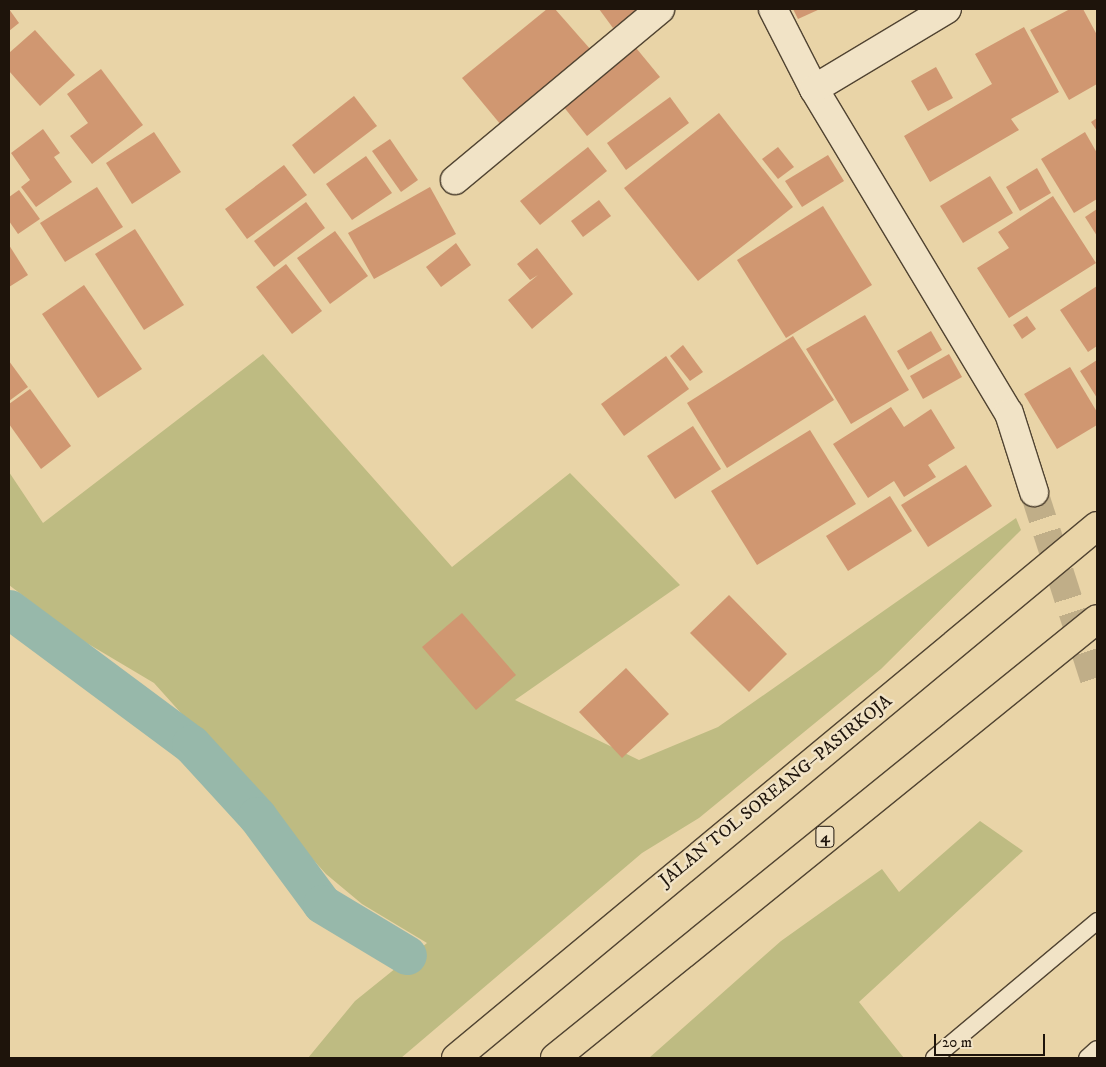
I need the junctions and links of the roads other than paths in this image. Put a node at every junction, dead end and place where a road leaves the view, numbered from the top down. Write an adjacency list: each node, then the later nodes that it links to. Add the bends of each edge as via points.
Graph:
1 (660, 9): 5 (street)
2 (773, 9): 4 (street)
3 (947, 9): 4 (street)
4 (814, 89): 6 (street, via 1009,413)
5 (455, 180)
6 (1034, 492)
7 (1097, 526): 11 (highway, JALAN TOL SOREANG–PASIRKOJA)
8 (1097, 618): 12 (highway, 4)
9 (1097, 921): 13 (lane)
10 (1097, 1049): 14 (lane)
11 (456, 1058)
12 (554, 1058)
13 (934, 1058)
14 (1087, 1058)

